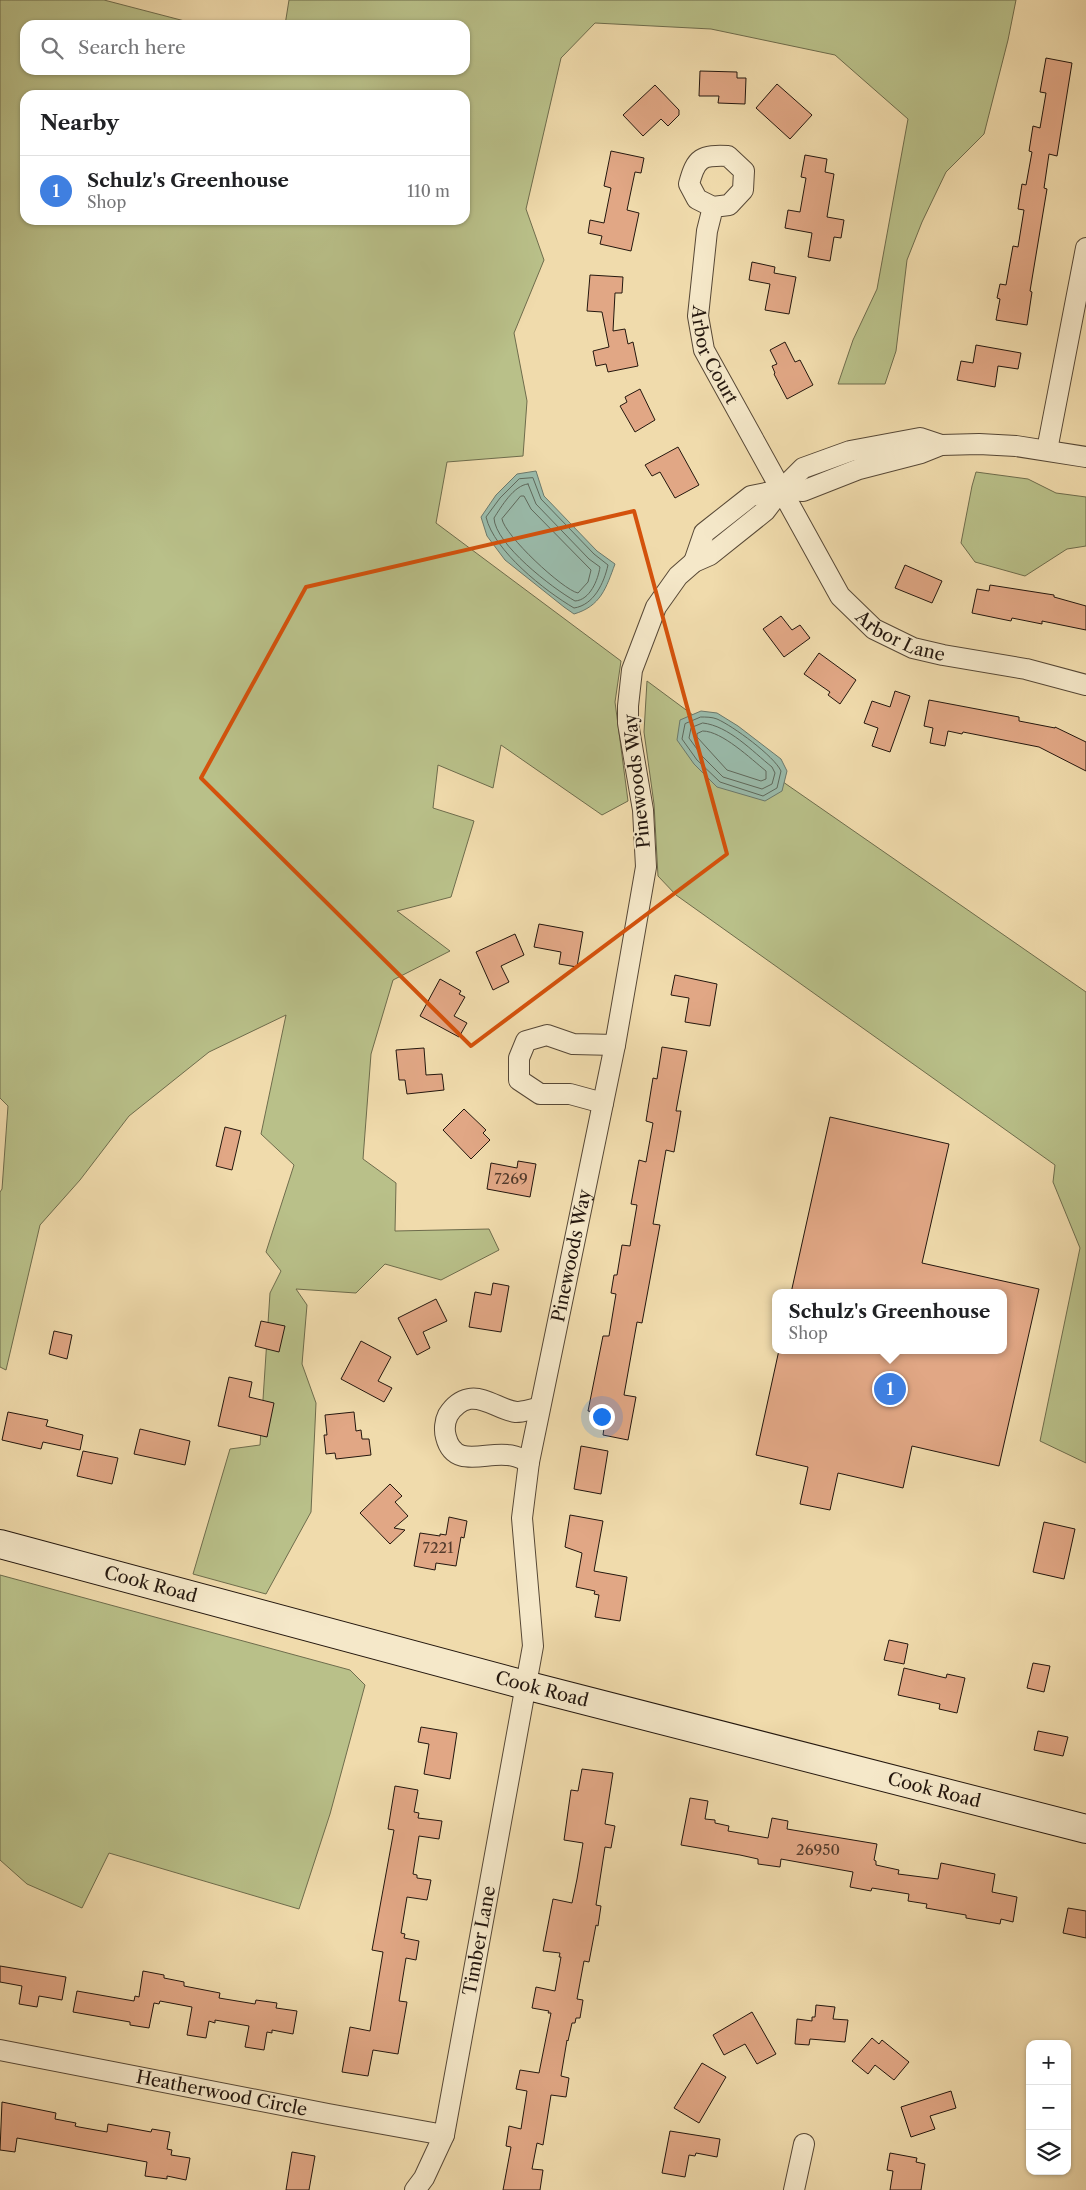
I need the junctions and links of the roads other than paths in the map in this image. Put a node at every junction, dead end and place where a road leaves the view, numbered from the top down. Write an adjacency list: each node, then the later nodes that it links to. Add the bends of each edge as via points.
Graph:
1 (713, 207): 5 (street, Arbor Court, via 706,231 698,316 704,350)
2 (1086, 248): 3 (street)
3 (1047, 450): 4 (street); 5 (street, via 998,445 941,445 859,469 803,491)
4 (1086, 457)
5 (781, 490): 6 (street, Arbor Lane, via 840,596 874,629 912,648 1026,669); 7 (street, Pinewoods Way, via 765,511 678,576 656,608 632,670 628,723 643,810 646,867)
6 (1086, 685)
7 (615, 1045): 8 (street, Pinewoods Way); 8 (street, via 573,1044 547,1035 526,1041 519,1058 519,1080 540,1094 570,1094)
8 (603, 1103): 9 (street, Pinewoods Way)
9 (539, 1408): 10 (street, Pinewoods Way); 10 (street, via 516,1412 470,1398 456,1404 447,1417 448,1446 458,1454 473,1458 508,1455)
10 (529, 1462): 12 (street, Pinewoods Way, via 522,1518 533,1646)
11 (0, 1544): 12 (street, Cook Road)
12 (525, 1685): 13 (street, Cook Road); 15 (street, Timber Lane)
13 (1086, 1829)
14 (0, 2050): 15 (street, Heatherwood Circle)
15 (444, 2135): 17 (street, Timber Lane)
16 (804, 2144): 18 (street)
17 (415, 2190)
18 (794, 2190)

